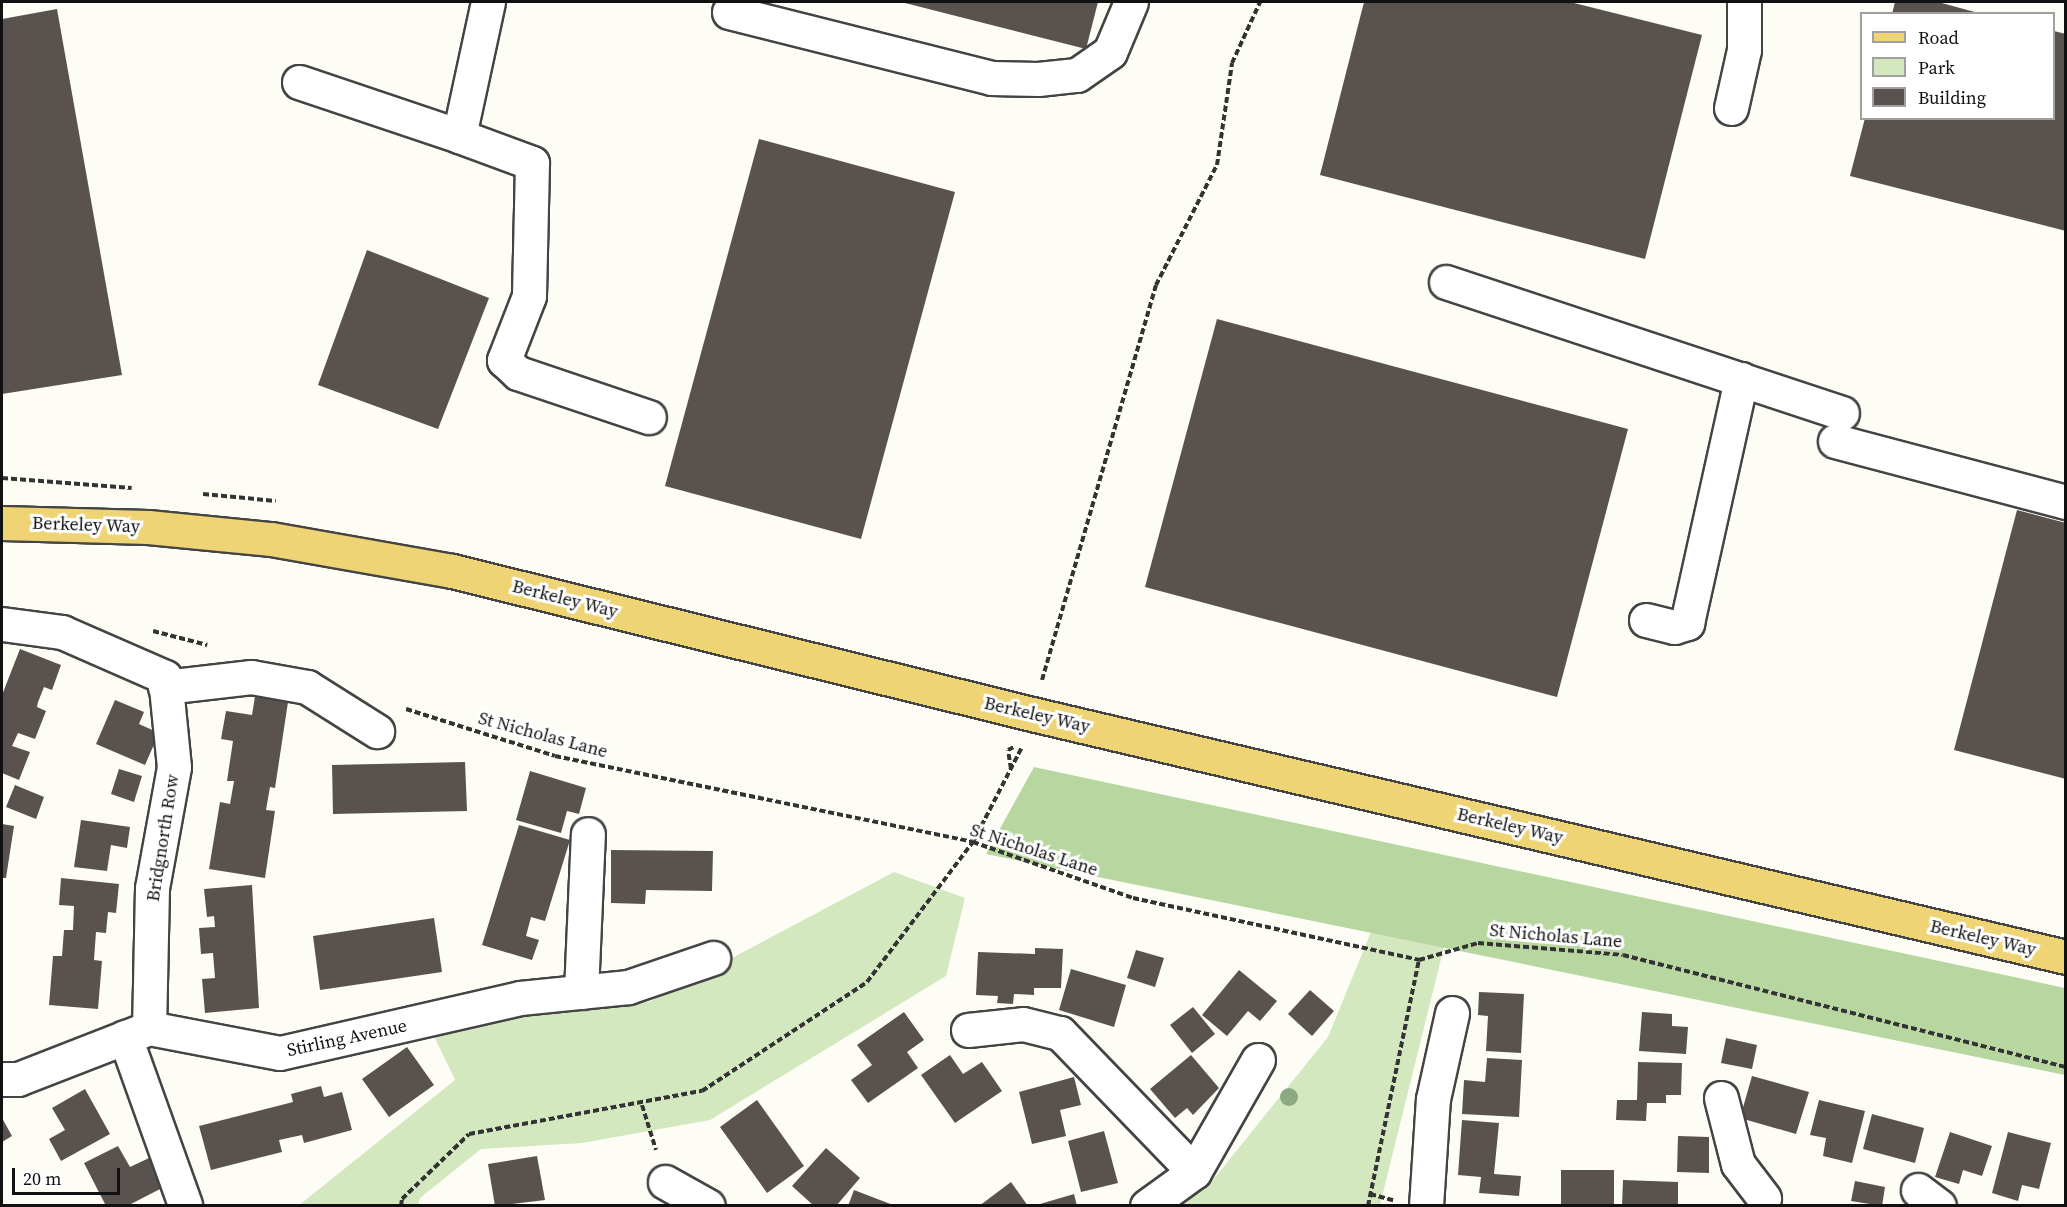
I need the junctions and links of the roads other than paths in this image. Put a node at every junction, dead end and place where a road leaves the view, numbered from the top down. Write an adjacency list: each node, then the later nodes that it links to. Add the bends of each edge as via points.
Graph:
1 (488, 2): 7 (street)
2 (1131, 2): 4 (street, via 1110,52 1077,75 1038,79 991,78)
3 (1744, 2): 6 (street, via 1744,50)
4 (729, 12)
5 (299, 82): 7 (street)
6 (1731, 108)
7 (459, 136): 10 (street, via 532,163 529,296 504,360 518,373)
8 (1446, 282): 9 (street)
9 (1741, 379): 11 (street, via 1839,427); 13 (street, via 1687,623 1674,627)
10 (649, 417)
11 (2066, 502)
12 (2, 523): 18 (main road, Berkeley Way, via 148,527 271,539 452,571 1036,715)
13 (1646, 620)
14 (2, 624): 15 (street, via 62,632 165,677)
15 (165, 687): 16 (street, via 251,677 307,687); 23 (street, Bridgnorth Row, via 174,767 152,888)
16 (387, 718)
17 (588, 834): 20 (street)
18 (2066, 957)
19 (713, 958): 20 (street, Stirling Avenue, via 628,987)
20 (581, 992): 23 (street, Stirling Avenue, via 520,998 280,1053)
21 (1452, 1013): 33 (street, via 1433,1098)
22 (968, 1030): 27 (street, via 1023,1024 1060,1033)
23 (137, 1033): 25 (street, via 18,1079); 30 (street)
24 (1258, 1060): 27 (street)
25 (2, 1079)
26 (1720, 1098): 29 (street, via 1738,1164)
27 (1194, 1172): 32 (street)
28 (665, 1182): 31 (street)
29 (1763, 1198)
30 (185, 1206)
31 (708, 1206)
32 (1147, 1206)
33 (1426, 1206)

